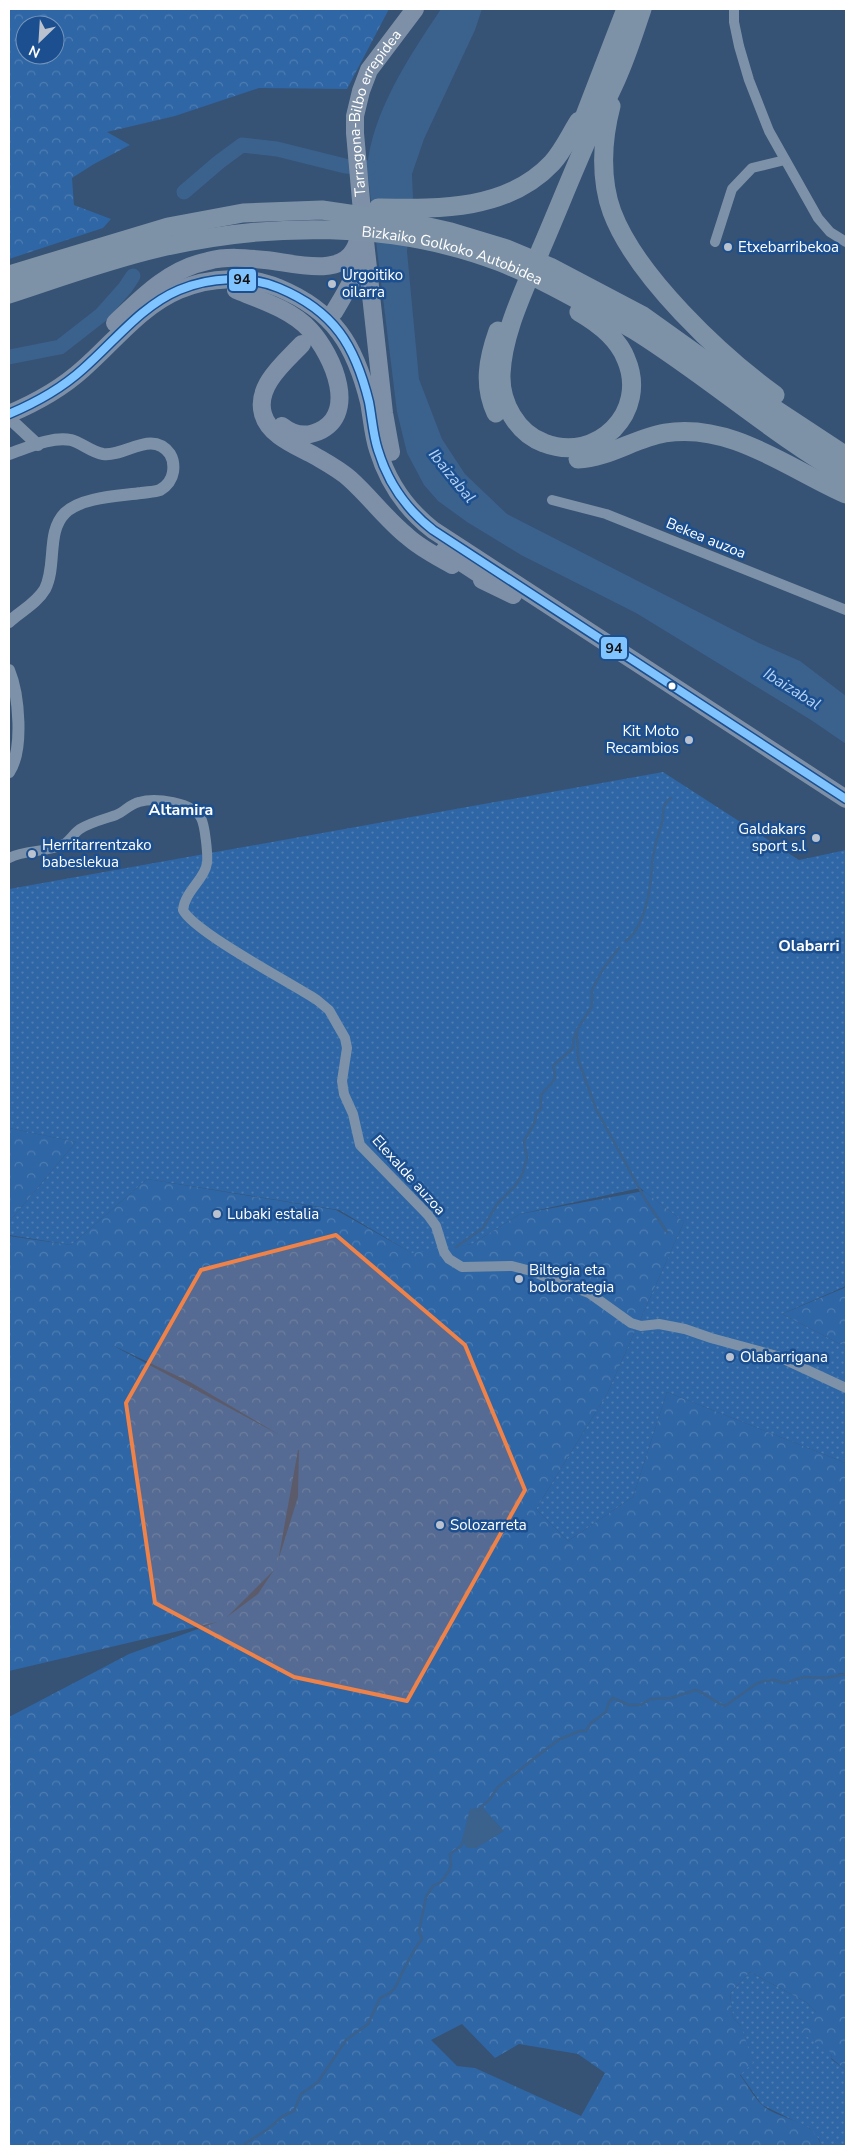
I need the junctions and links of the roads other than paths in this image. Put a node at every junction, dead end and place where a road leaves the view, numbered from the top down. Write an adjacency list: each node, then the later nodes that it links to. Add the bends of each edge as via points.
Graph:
1 (415, 9): 8 (highway, Tarragona-Bilbo errepidea, via 377,58 365,80 355,116 359,179)
2 (626, 9): 6 (highway)
3 (642, 9): 5 (highway)
4 (734, 9): 7 (street, via 734,22 749,80 769,131)
5 (619, 74): 15 (highway, via 588,137 522,294 503,354 502,391 512,416 529,435 556,448 572,449 605,437 624,415 631,375 619,345); 24 (highway, via 608,116 604,159 611,210 622,236 672,301 725,354 761,384)
6 (588, 105): 9 (highway, via 556,158 530,181 500,196); 29 (highway, via 489,356 487,384 495,410 506,429 537,453 556,459 581,459 666,432 700,432 734,439)
7 (785, 160): 10 (street, via 752,168 732,189); 11 (street, via 818,218 830,232)
8 (355, 215): 9 (highway); 13 (highway, via 322,210 259,212 198,220); 14 (highway); 14 (highway, via 358,267 334,312); 20 (highway, via 354,251 344,261 329,266 304,266 221,258 192,266 159,282)
9 (412, 223): 12 (highway, Bizkaiko Golkoko Autobidea, via 451,232); 12 (highway, Bizkaiko Golkoko Autobidea, via 441,244); 17 (highway, Bizkaiko Golkoko Autobidea, via 218,236 113,260)
10 (715, 242)
11 (846, 242)
12 (499, 260): 15 (highway); 15 (highway, Bizkaiko Golkoko Autobidea)
13 (9, 275)
14 (369, 279): 34 (highway, via 389,447 411,495 438,522 550,594)
15 (545, 280): 27 (highway, Bizkaiko Golkoko Autobidea, via 643,316); 28 (highway, Bizkaiko Golkoko Autobidea, via 638,332 765,423)
16 (236, 290): 19 (highway, via 266,301 297,319 323,346 333,364 340,401 337,414 325,429 296,435 280,425 270,406 269,395); 23 (highway, via 200,294 163,312 87,380); 31 (highway, via 286,302 318,324 333,342 349,373 369,453 397,511 425,538)
17 (9, 294)
18 (302, 344): 19 (highway)
19 (277, 372): 31 (highway, via 263,392 262,403 263,415 277,434 349,478 407,537 429,552)
20 (36, 401): 21 (highway); 34 (highway, via 83,370 156,303 178,290 226,279 270,284 290,292 326,315 343,336 359,367 378,450 391,483 406,506 433,530)
21 (9, 414)
22 (9, 418): 25 (street)
23 (9, 426)
24 (846, 444)
25 (38, 445): 26 (street); 33 (street, via 67,440 105,454 146,443 156,444 173,459 173,472 160,490 81,502 67,511 56,530 50,574 44,589 36,600)
26 (9, 454)
27 (846, 456)
28 (846, 476)
29 (846, 494)
30 (552, 500): 32 (street, Bekea auzoa, via 606,514)
31 (513, 595): 38 (highway)
32 (846, 610)
33 (9, 622)
34 (604, 641): 37 (highway)
35 (9, 670): 36 (street, via 18,720 16,753)
36 (9, 772)
37 (846, 798)
38 (846, 810)
39 (9, 858): 40 (street, Elexalde auzoa, via 65,844 80,829 119,814 136,802 152,799 181,804 197,812 202,819 207,864 186,898 183,910 203,930 329,1010 345,1038 347,1048 342,1081 360,1145 428,1215 449,1259 462,1267 512,1266 557,1280 589,1293 631,1323 686,1329 777,1356)
40 (846, 1388)

